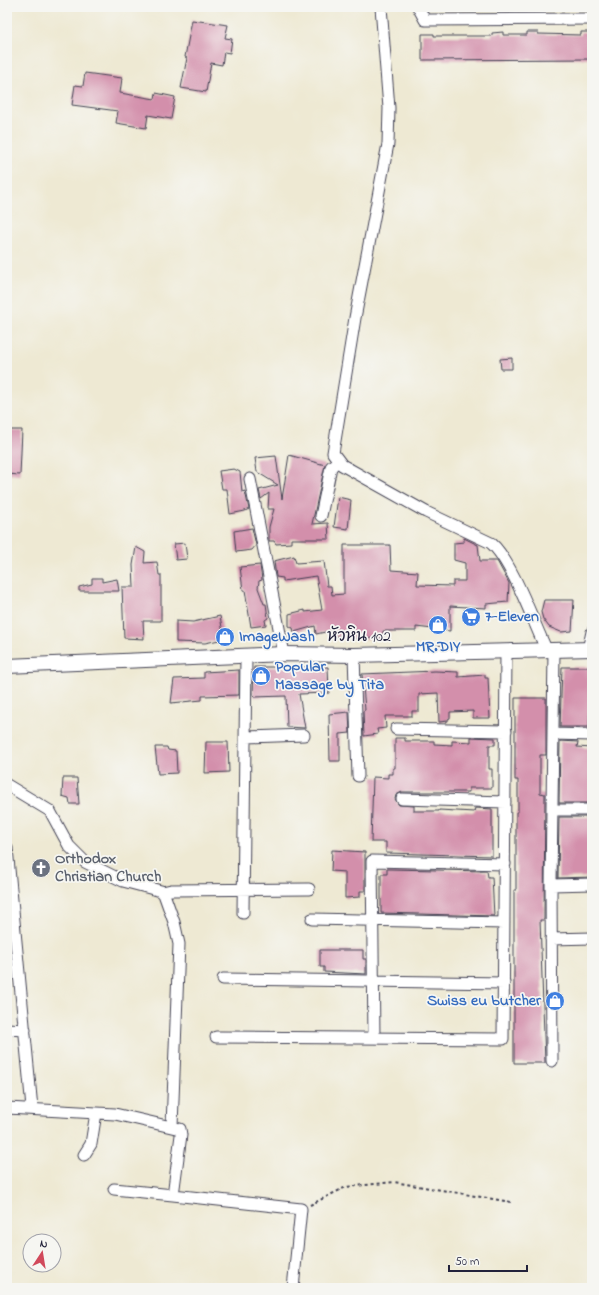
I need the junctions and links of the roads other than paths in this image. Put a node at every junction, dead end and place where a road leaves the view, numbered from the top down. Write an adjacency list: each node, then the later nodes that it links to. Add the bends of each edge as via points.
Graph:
1 (381, 7): 4 (street, via 389,108 388,144 354,318 335,435 333,452)
2 (418, 7): 3 (street, via 425,20)
3 (592, 19)
4 (338, 461): 6 (street, via 331,467); 9 (street, via 420,508 491,543 506,561)
5 (250, 479): 11 (street)
6 (321, 516)
7 (592, 632): 8 (street)
8 (590, 650): 9 (street, หัวหิน 102)
9 (550, 651): 10 (street, หัวหิน 102); 17 (street)
10 (506, 652): 12 (street, หัวหิน 102); 16 (street)
11 (284, 654): 12 (street, หัวหิน 102); 13 (street, หัวหิน 102)
12 (354, 655): 21 (street)
13 (246, 657): 14 (street, หัวหิน 102); 20 (street)
14 (7, 666)
15 (396, 729): 16 (street)
16 (506, 731): 24 (street)
17 (553, 734): 18 (street); 25 (street)
18 (592, 734)
19 (304, 735): 20 (street)
20 (246, 737): 31 (street)
21 (358, 776)
22 (7, 785): 33 (street, via 50,811 69,846 86,862 123,881)
23 (402, 799): 24 (street)
24 (505, 802): 28 (street)
25 (552, 810): 26 (street); 30 (street)
26 (592, 810)
27 (7, 848): 44 (street)
28 (504, 864): 36 (street, via 372,861); 37 (street)
29 (592, 884): 30 (street)
30 (550, 885): 39 (street)
31 (243, 889): 32 (street); 33 (street); 34 (street)
32 (309, 889)
33 (162, 892): 51 (street, via 174,922 179,944)
34 (243, 913)
35 (312, 919): 36 (street)
36 (373, 920): 37 (street); 41 (street)
37 (504, 923): 42 (street)
38 (592, 938): 39 (street)
39 (551, 939): 47 (street)
40 (223, 979): 41 (street)
41 (374, 981): 42 (street); 46 (street)
42 (504, 983): 46 (street, via 503,1039)
43 (7, 1029): 44 (street)
44 (25, 1030): 49 (street)
45 (216, 1037): 46 (street)
46 (374, 1038)
47 (552, 1061)
48 (7, 1108): 49 (street)
49 (32, 1108): 50 (street)
50 (96, 1113): 51 (street, via 115,1114); 52 (street, via 91,1144)
51 (172, 1126): 54 (street, via 180,1129 181,1135)
52 (84, 1155)
53 (114, 1189): 54 (street)
54 (172, 1195): 55 (street, via 301,1209)
55 (293, 1288)

